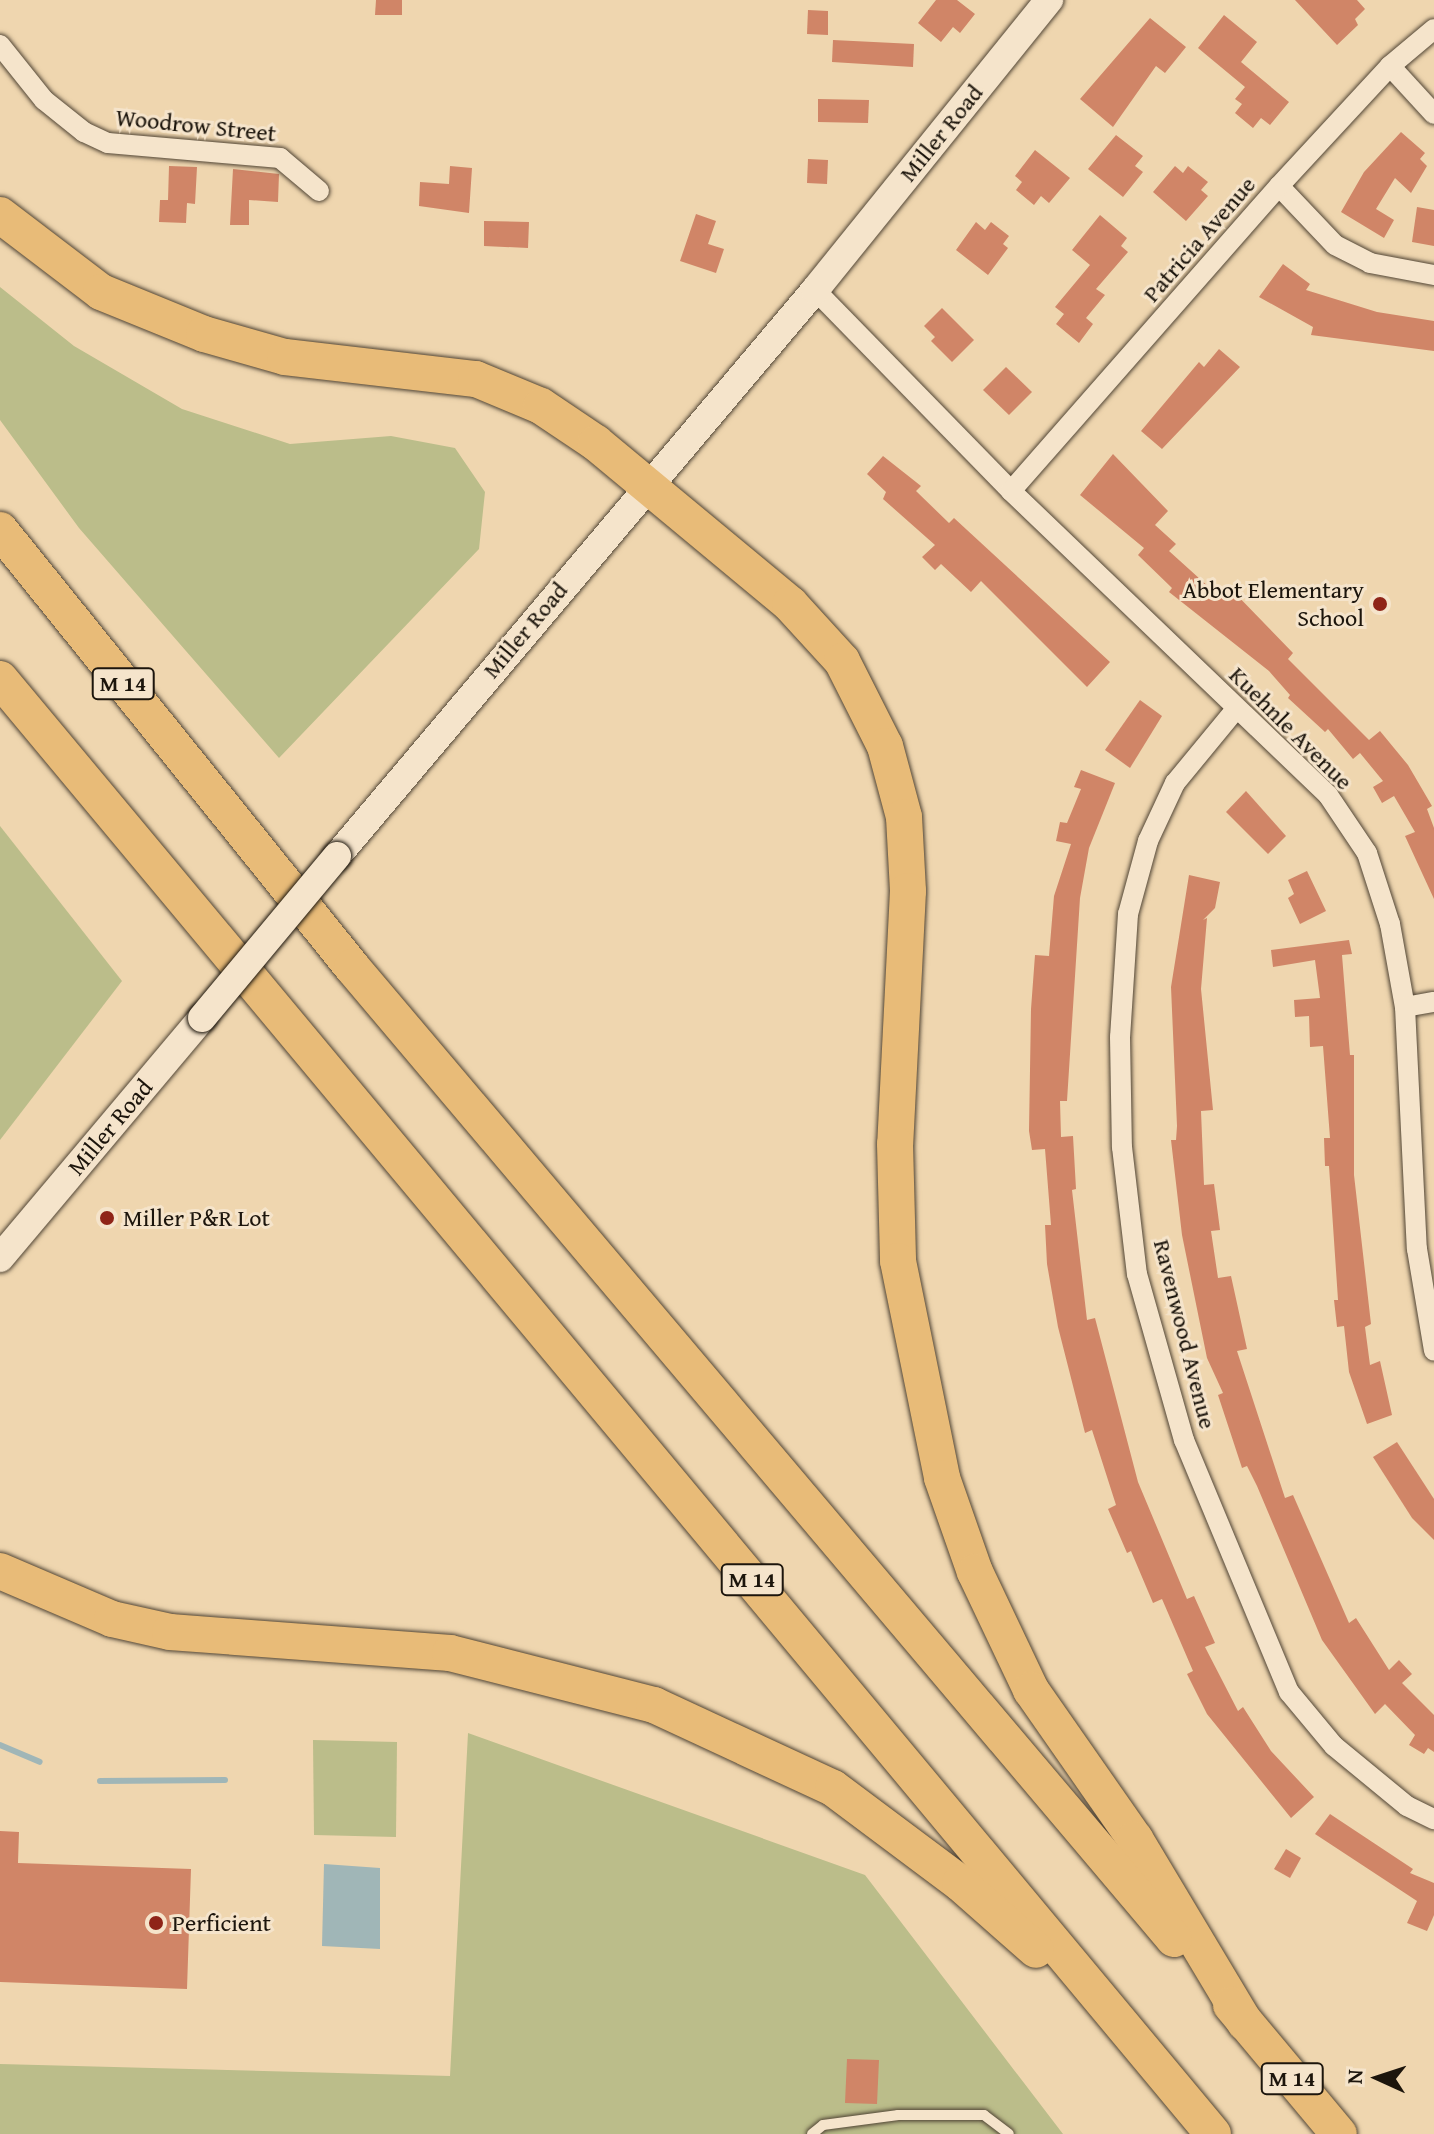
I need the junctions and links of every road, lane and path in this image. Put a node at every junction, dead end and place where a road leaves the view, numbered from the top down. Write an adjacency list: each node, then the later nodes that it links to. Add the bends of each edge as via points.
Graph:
1 (1049, 0): 10 (main road, Miller Road)
2 (1434, 29): 4 (street, Patricia Avenue)
3 (0, 45): 7 (street, Woodrow Street, via 44,100 84,132 108,143 280,158)
4 (1390, 66): 5 (street); 6 (street, Patricia Avenue)
5 (1434, 114)
6 (1279, 186): 9 (street, via 1335,245 1370,263); 12 (street, Patricia Avenue)
7 (319, 191)
8 (0, 215): 11 (highway, via 101,292 204,334 285,357 424,369 504,389 596,443)
9 (1434, 275)
10 (815, 290): 11 (main road, Miller Road); 12 (street, Kuehnle Avenue)
11 (647, 485): 19 (main road, Miller Road, bridge); 23 (highway, via 790,604 842,661 885,746 904,817 908,891 896,1129 898,1261 942,1478 975,1572 1031,1690 1135,1839)
12 (1011, 491): 15 (street, Kuehnle Avenue)
13 (0, 530): 23 (highway, M 14, via 352,967)
14 (0, 679): 24 (highway, M 14)
15 (1236, 709): 17 (street, Kuehnle Avenue, via 1328,795 1367,853 1390,924); 22 (street, Ravenwood Avenue, via 1175,783 1148,841 1128,914 1120,1037 1122,1147 1137,1274 1184,1440 1289,1692 1334,1746 1407,1806)
16 (1434, 1002): 17 (street)
17 (1405, 1007): 18 (street, Kuehnle Avenue)
18 (1426, 1248): 20 (street, Kuehnle Avenue)
19 (0, 1258)
20 (1434, 1351)
21 (0, 1571): 24 (highway, via 112,1619 170,1632 450,1653 654,1705 753,1747 876,1817 960,1883)
22 (1434, 1819)
23 (1245, 2023): 28 (highway, M 14)
24 (1121, 2026): 27 (highway, M 14)
25 (812, 2134): 26 (lane, via 823,2125 898,2115 984,2115)
26 (1009, 2134)
27 (1213, 2134)
28 (1339, 2134)

